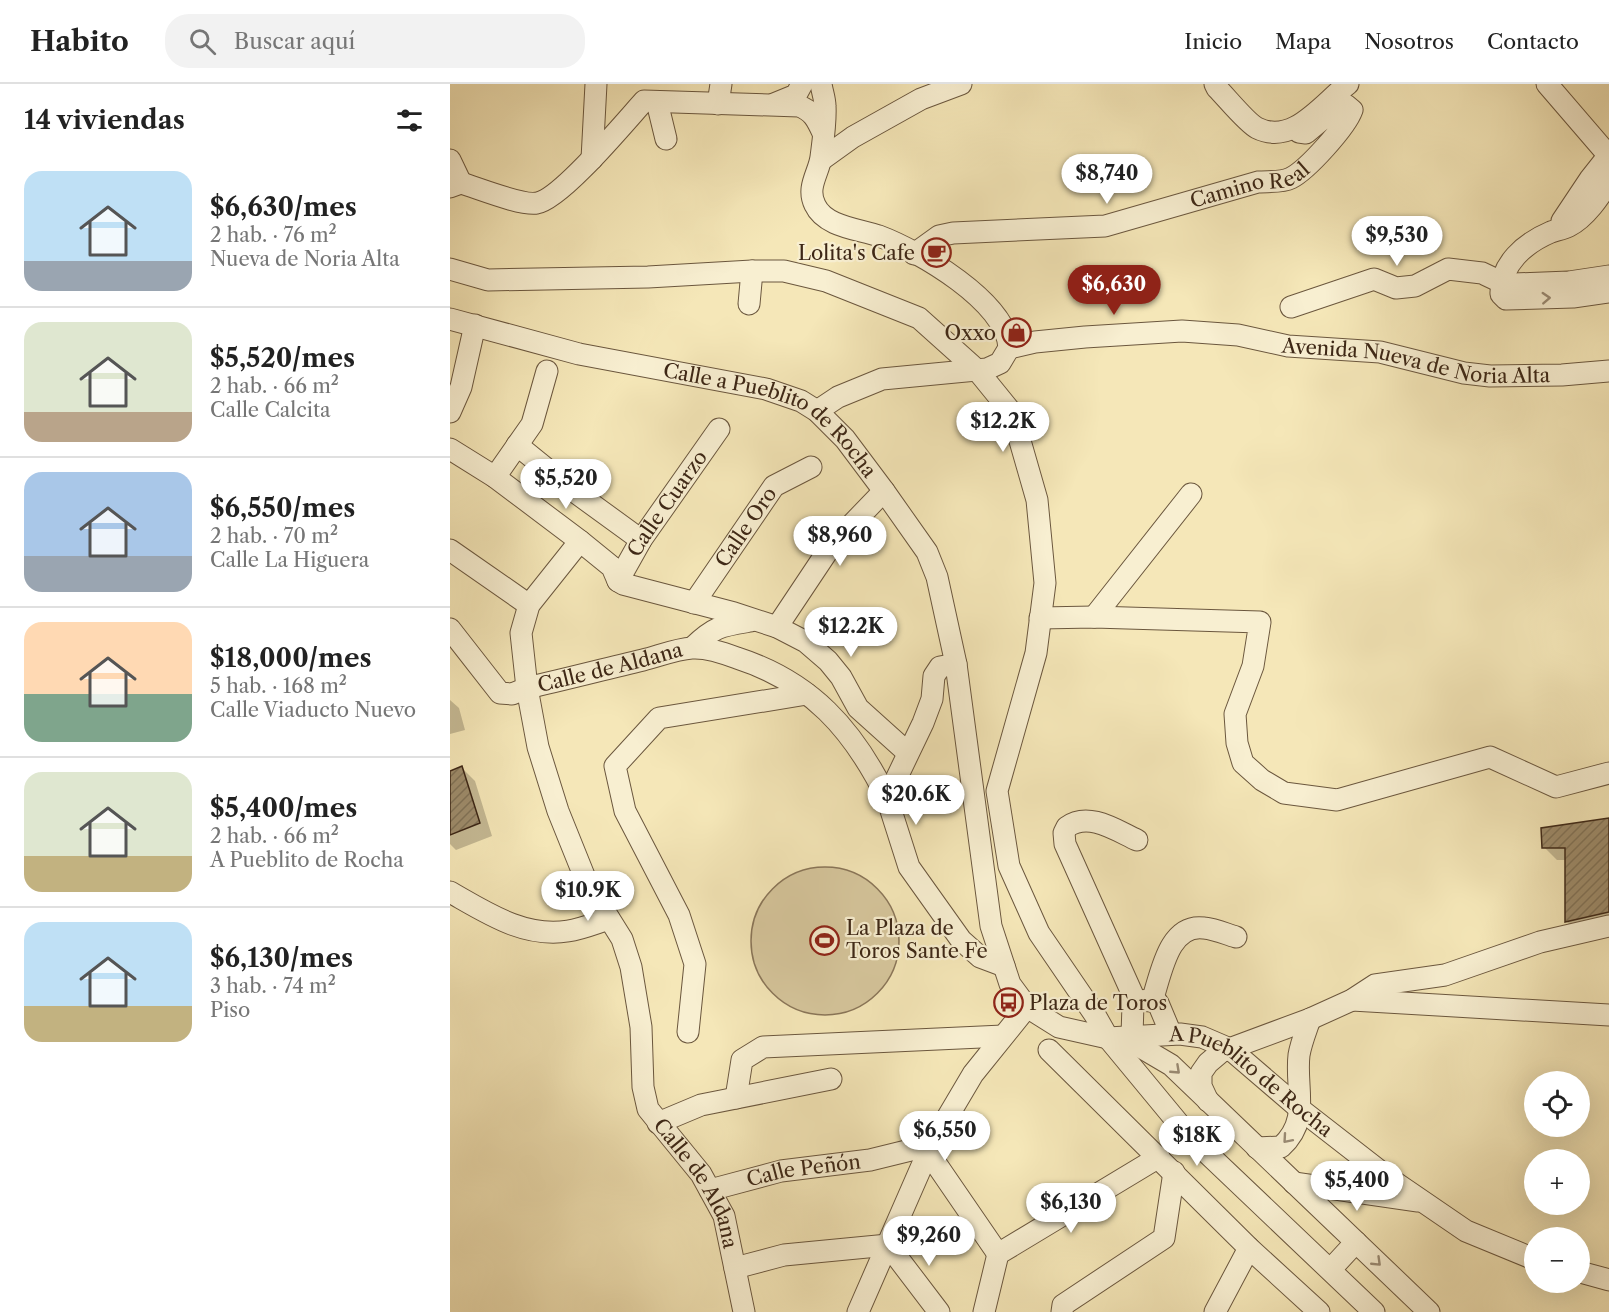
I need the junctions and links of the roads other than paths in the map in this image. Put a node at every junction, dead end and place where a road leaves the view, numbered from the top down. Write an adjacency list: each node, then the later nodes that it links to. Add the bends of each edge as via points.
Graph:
1 (596, 84): 15 (street)
2 (802, 84): 10 (street, via 796,95)
3 (821, 84): 12 (street, via 825,106)
4 (961, 84): 17 (street, via 921,99)
5 (1215, 84): 11 (street, via 1255,128 1276,134)
6 (1348, 84): 11 (street)
7 (1547, 84): 14 (street)
8 (719, 94): 9 (street); 10 (street)
9 (657, 102): 13 (street); 15 (street, via 644,101)
10 (773, 104): 12 (street, via 807,109)
11 (1296, 128): 21 (street, Camino Real, via 1306,133 1337,106 1346,105 1352,110 1342,128 1291,178 1258,182 1105,226 953,233 939,236)
12 (823, 133): 17 (street)
13 (666, 139)
14 (1609, 156): 20 (street, via 1568,216)
15 (592, 159): 19 (street, via 548,200 535,204)
16 (450, 160): 19 (street)
17 (821, 160): 21 (street, via 812,194 823,216)
18 (1609, 180): 20 (street, via 1590,208 1570,226)
19 (455, 185)
20 (1551, 232): 25 (street, via 1530,243 1506,267)
21 (914, 254): 31 (street, via 968,288 998,316)
22 (450, 269): 23 (street, via 488,280)
23 (752, 271): 27 (street); 32 (street, via 784,271 826,281 919,318)
24 (1609, 276): 25 (street, via 1536,284)
25 (1501, 282): 26 (street, one-way to 26, via 1501,294 1506,299); 28 (street, via 1482,273 1448,269 1415,286 1396,288 1374,279)
26 (1609, 292)
27 (749, 304)
28 (1291, 307)
29 (450, 319): 30 (street, Calle a Pueblito de Rocha)
30 (475, 325): 35 (street, Calle a Pueblito de Rocha, via 579,354 766,389); 36 (street, via 461,387)
31 (1009, 348): 32 (street, via 1000,363); 34 (street, Avenida Nueva de Noria Alta, via 1085,337 1182,331 1223,333 1288,346 1380,352 1490,376)
32 (977, 370): 35 (street, via 882,379 838,397); 51 (street, via 1012,413 1037,500 1045,583)
33 (547, 371): 38 (street, via 532,424)
34 (1609, 371)
35 (817, 411): 42 (street, Calle a Pueblito de Rocha, via 845,438)
36 (450, 412)
37 (719, 429): 44 (street, Calle Cuarzo)
38 (517, 446): 41 (street); 44 (street)
39 (450, 449): 41 (street)
40 (811, 466): 48 (street, Calle Oro, via 774,486)
41 (495, 477): 45 (street)
42 (884, 491): 53 (street, via 831,546); 56 (street, Calle a Pueblito de Rocha, via 927,552 937,576)
43 (1191, 494): 50 (street)
44 (641, 540): 47 (street, Calle Cuarzo)
45 (580, 541): 47 (street, via 612,567); 49 (street, Calle de Aldana)
46 (450, 550): 49 (street)
47 (618, 581): 48 (street, Calle de Aldana)
48 (694, 603): 52 (street, Calle de Aldana)
49 (529, 605): 57 (street, Calle de Aldana, via 521,633)
50 (1094, 617): 51 (street); 60 (street, via 1260,622 1252,666 1235,714 1237,743 1243,763 1284,793 1337,800 1490,757 1556,787)
51 (1040, 618): 76 (street, via 1036,653 997,791 1009,866 1039,933 1095,1016)
52 (756, 620): 53 (street, Calle de Aldana); 55 (street, Calle de Aldana, via 722,626)
53 (777, 627): 59 (street, Calle de Aldana, via 806,642 828,661 858,708)
54 (450, 629): 57 (street, via 500,693 512,694)
55 (693, 647): 57 (street, Calle de Aldana); 58 (street, Calle de Aldana, via 756,664)
56 (956, 664): 59 (street, via 940,667 934,676 932,699); 67 (street, Calle a Pueblito de Rocha, via 991,926)
57 (527, 688): 64 (street, Calle de Aldana, via 538,747 558,811 587,883)
58 (807, 694): 61 (street, Calle de Aldana, via 833,716 869,763); 73 (street, via 659,718 615,766 625,811 679,915 695,964)
59 (908, 753): 61 (street)
60 (1609, 773)
61 (886, 798): 67 (street, Calle de Aldana, via 909,867 961,940 980,957)
62 (1137, 840): 69 (street, via 1100,823 1083,820 1067,827 1064,838)
63 (450, 892): 64 (street, via 495,917 536,932 569,931)
64 (609, 919): 83 (street, Calle de Aldana, via 622,939 631,968 641,1027 643,1087 648,1109)
65 (1609, 926): 68 (street, via 1540,942 1445,975 1375,985)
66 (1236, 937): 69 (street, via 1196,928 1177,937)
67 (1004, 966): 70 (street, Calle a Pueblito de Rocha, via 1010,984)
68 (1353, 1000): 71 (street); 72 (street)
69 (1144, 1001): 74 (street, via 1158,1003); 76 (street, via 1133,1004)
70 (1027, 1007): 75 (street); 76 (street, Calle a Pueblito de Rocha, via 1059,1027)
71 (1609, 1015)
72 (1310, 1019): 77 (street); 82 (street, via 1299,1055)
73 (688, 1032)
74 (1171, 1034): 76 (street, A Pueblito de Rocha); 77 (street, A Pueblito de Rocha, via 1202,1037)
75 (1002, 1036): 80 (street, via 763,1047 742,1060); 84 (street, via 972,1074)
76 (1123, 1037): 81 (street, one-way to 81, via 1171,1065); 96 (street, via 1189,1136)
77 (1230, 1049): 81 (street, via 1216,1056 1202,1073 1201,1086); 82 (street, A Pueblito de Rocha)
78 (1049, 1050): 86 (street)
79 (831, 1079): 80 (street)
80 (736, 1098): 83 (street, via 701,1105)
81 (1208, 1101): 85 (street)
82 (1300, 1109): 85 (street, one-way to 85, via 1289,1140 1281,1147); 89 (street, A Pueblito de Rocha)
83 (658, 1124): 88 (street, Calle de Aldana)
84 (930, 1148): 88 (street, Calle Peñón, via 781,1171); 91 (street); 93 (street)
85 (1257, 1148): 87 (street)
86 (1167, 1164): 92 (street); 93 (street); 104 (street, via 1164,1238 1063,1305)
87 (1294, 1183): 89 (street); 90 (street)
88 (710, 1190): 95 (street, Calle de Aldana, via 724,1216)
89 (1426, 1203): 94 (street, A Pueblito de Rocha, via 1466,1231)
90 (1356, 1242): 96 (street); 108 (street, one-way to 108)
91 (888, 1245): 95 (street, via 784,1255); 101 (street); 102 (street)
92 (1249, 1248): 99 (street); 105 (street)
93 (998, 1254): 103 (street)
94 (1524, 1256)
95 (735, 1268): 100 (street, Calle de Aldana)
96 (1331, 1269): 107 (street)
97 (1590, 1275): 98 (street)
98 (1609, 1280)
99 (1299, 1304): 106 (street)
100 (744, 1312)
101 (858, 1312)
102 (939, 1312)
103 (984, 1312)
104 (1062, 1312)
105 (1215, 1312)
106 (1319, 1312)
107 (1374, 1312)
108 (1429, 1312)

